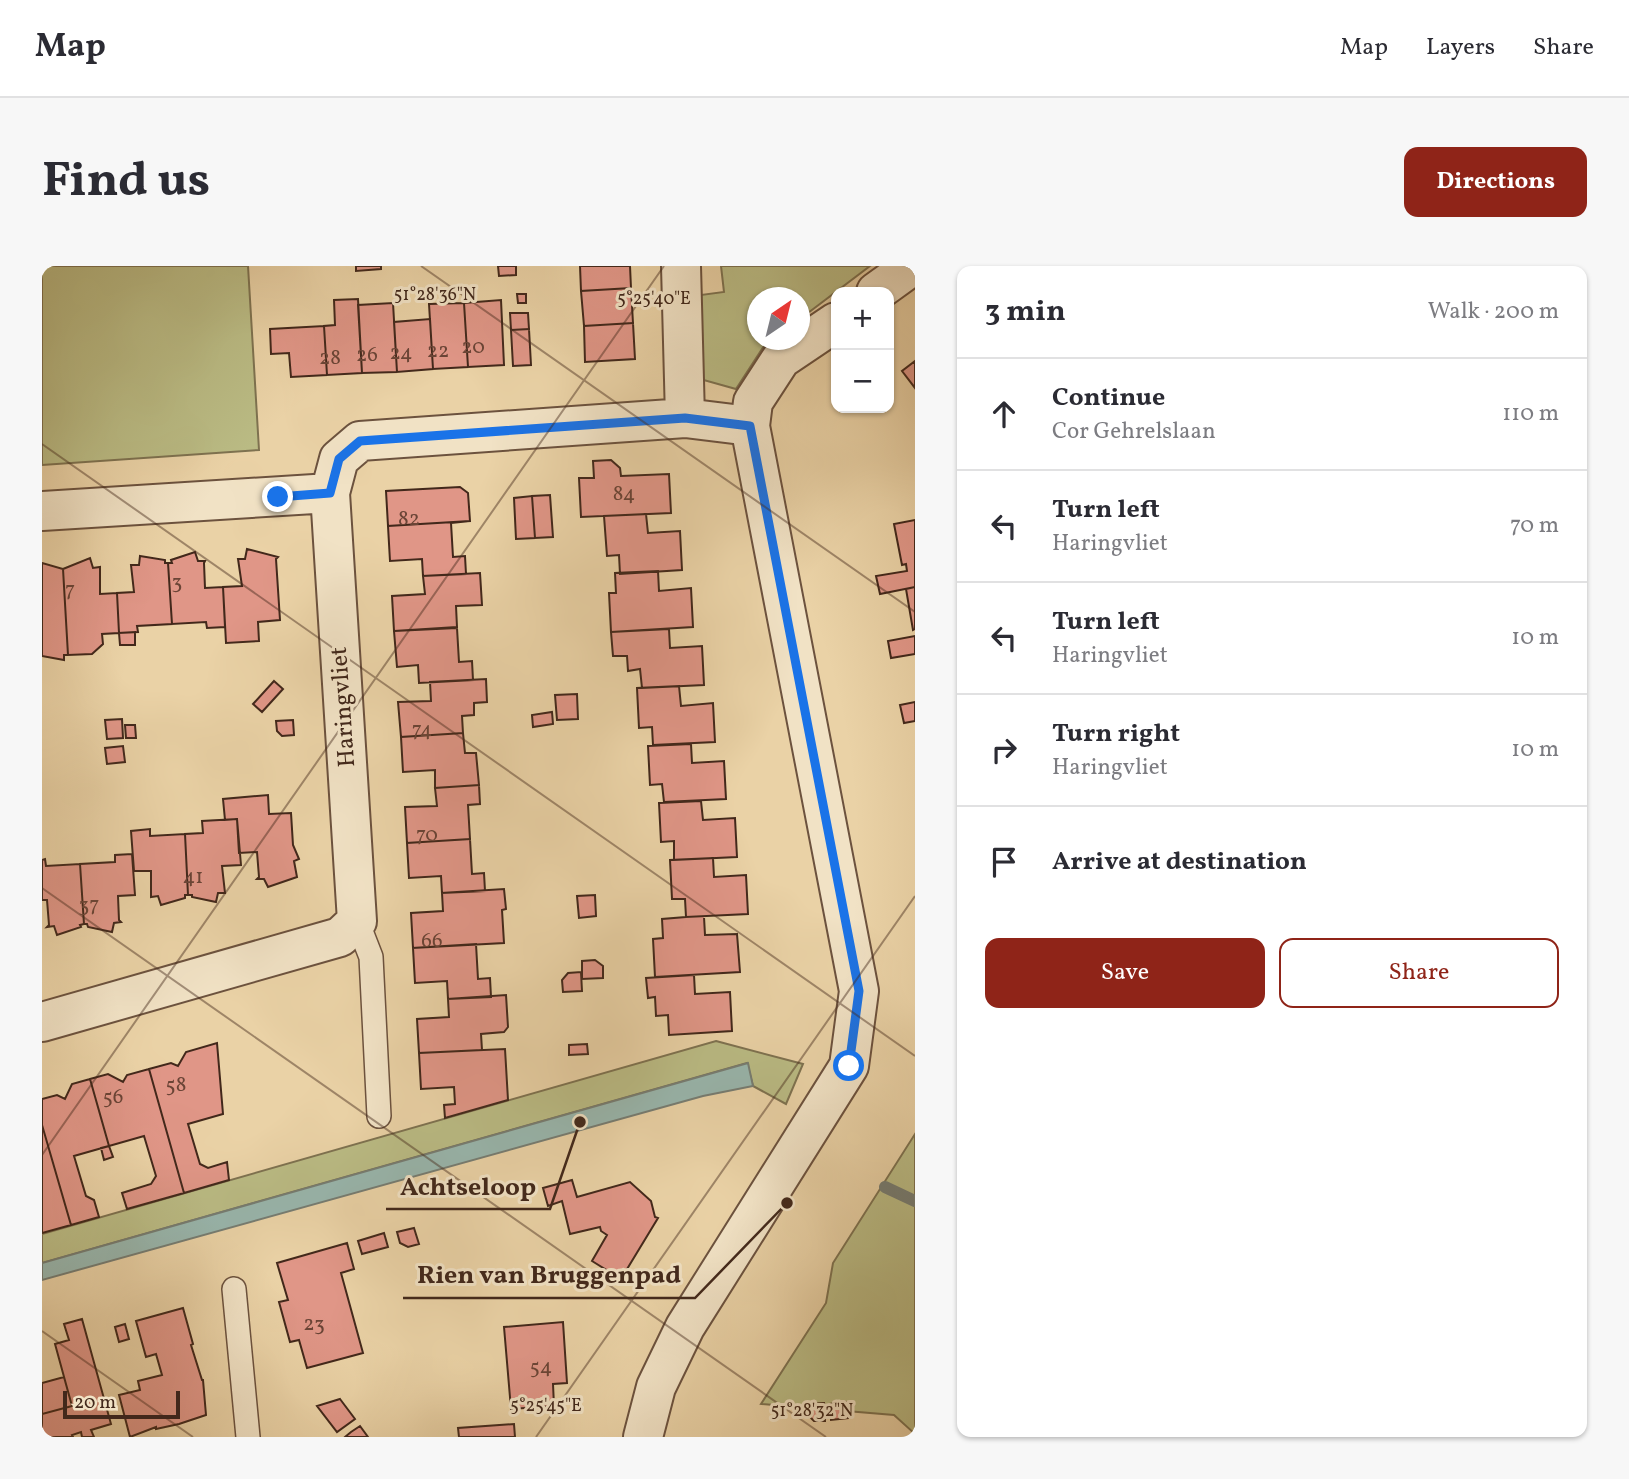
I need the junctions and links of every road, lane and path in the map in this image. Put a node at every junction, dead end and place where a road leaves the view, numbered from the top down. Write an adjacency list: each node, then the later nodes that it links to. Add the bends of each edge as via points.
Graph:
1 (681, 266): 5 (street)
2 (912, 266): 3 (street)
3 (883, 287)
4 (831, 325): 6 (street, via 780,359 753,402)
5 (685, 418): 6 (street, Haringvliet); 7 (street, Haringvliet, via 360,441 339,459)
6 (750, 426): 14 (street, via 859,991 849,1066 685,1326 656,1387)
7 (330, 493): 8 (street); 9 (street, Haringvliet)
8 (42, 510)
9 (357, 921): 10 (street, via 340,937); 11 (lane, Haringvliet, via 371,957)
10 (42, 1022)
11 (379, 1116)
12 (234, 1289): 13 (lane)
13 (248, 1437)
14 (643, 1437)

